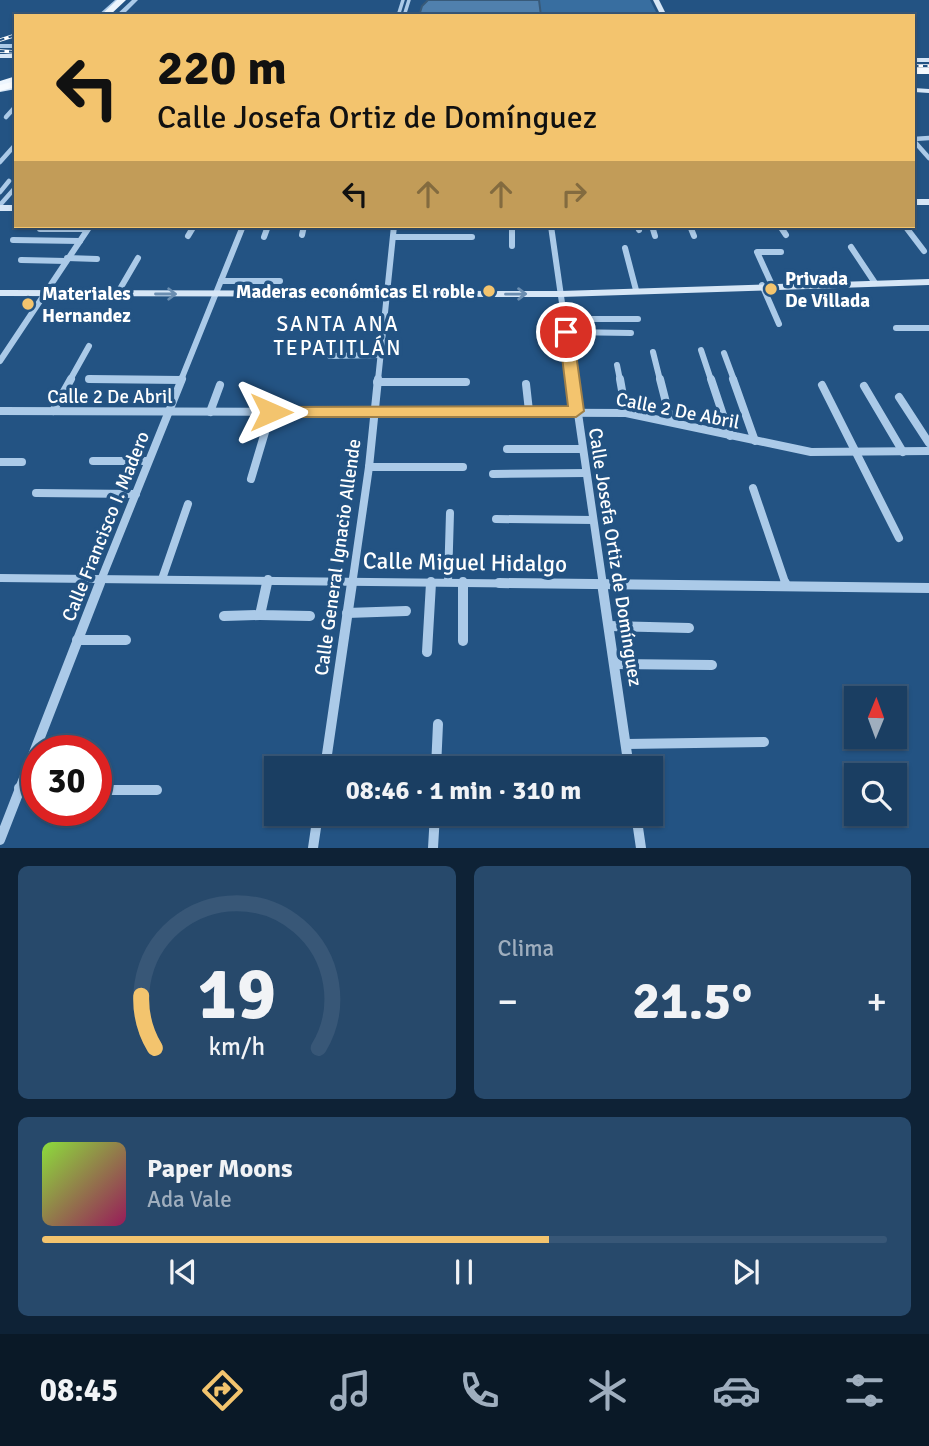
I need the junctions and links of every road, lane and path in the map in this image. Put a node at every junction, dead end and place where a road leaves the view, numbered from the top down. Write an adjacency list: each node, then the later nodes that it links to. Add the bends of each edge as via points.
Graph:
1 (120, 0): 4 (main road)
2 (129, 0): 5 (main road)
3 (135, 0): 6 (street)
4 (104, 14)
5 (113, 14)
6 (120, 14)
7 (14, 108): 8 (street, via 6,116)
8 (14, 118)
9 (915, 141): 11 (street)
10 (14, 147): 12 (street)
11 (929, 158)
12 (0, 162)
13 (9, 181): 15 (street)
14 (14, 189): 16 (street)
15 (0, 192)
16 (0, 206)
17 (89, 228): 29 (street); 39 (street)
18 (193, 228): 32 (street)
19 (242, 228): 49 (street, Calle Francisco I. Madero)
20 (267, 228): 35 (street)
21 (304, 228): 30 (street)
22 (394, 228): 36 (street, Calle General Ignacio Allende)
23 (512, 228): 40 (street)
24 (551, 228): 57 (street, Calle Josefa Ortiz de Domínguez)
25 (653, 228): 33 (street)
26 (691, 228): 34 (street)
27 (781, 228): 31 (street)
28 (907, 228): 43 (street)
29 (40, 229)
30 (302, 235)
31 (786, 235)
32 (188, 236)
33 (655, 236)
34 (694, 236)
35 (264, 237)
36 (393, 237): 37 (street); 60 (street, Calle General Ignacio Allende)
37 (471, 237)
38 (13, 240): 39 (street)
39 (80, 240): 46 (street)
40 (512, 246)
41 (851, 247): 51 (street)
42 (625, 248): 54 (street)
43 (924, 251)
44 (781, 252): 53 (street, via 757,252)
45 (138, 258): 58 (street)
46 (67, 259): 47 (street); 48 (street); 56 (street)
47 (97, 259)
48 (20, 260)
49 (221, 281): 50 (street); 59 (street, Calle Francisco I. Madero)
50 (280, 281)
51 (874, 283): 52 (main road); 53 (main road)
52 (928, 283)
53 (767, 285): 54 (main road); 63 (street)
54 (636, 290): 57 (main road)
55 (0, 293): 56 (main road)
56 (44, 293): 58 (main road); 74 (street)
57 (561, 293): 60 (main road, one-way to 57); 61 (street, Calle Josefa Ortiz de Domínguez)
58 (117, 294): 59 (main road, one-way to 59)
59 (216, 295): 60 (main road); 77 (street, Calle Francisco I. Madero)
60 (387, 295): 72 (street, Calle General Ignacio Allende)
61 (564, 319): 62 (street); 66 (street, Calle Josefa Ortiz de Domínguez)
62 (638, 319)
63 (779, 324)
64 (896, 328): 65 (street)
65 (929, 328)
66 (566, 332): 67 (street); 89 (street, Calle Josefa Ortiz de Domínguez)
67 (631, 333)
68 (89, 346): 86 (street)
69 (701, 350): 95 (street)
70 (653, 352): 94 (street)
71 (724, 353): 96 (street)
72 (380, 355): 73 (street); 78 (street, Calle General Ignacio Allende)
73 (330, 356)
74 (0, 360)
75 (617, 365): 93 (street)
76 (89, 379): 77 (street)
77 (181, 380): 87 (street, Calle Francisco I. Madero)
78 (377, 382): 79 (street); 92 (street, Calle General Ignacio Allende)
79 (466, 382)
80 (220, 384): 90 (street)
81 (526, 384): 88 (street)
82 (822, 385): 102 (street)
83 (864, 386): 101 (street)
84 (899, 397): 97 (street)
85 (0, 411): 86 (street, Calle 2 De Abril)
86 (53, 411): 87 (street, Calle 2 De Abril)
87 (168, 411): 90 (street, Calle 2 De Abril); 104 (street, Calle Francisco I. Madero)
88 (529, 411): 89 (street, Calle 2 De Abril); 92 (street, Calle 2 De Abril)
89 (576, 411): 93 (street, Calle 2 De Abril); 99 (street, Calle Josefa Ortiz de Domínguez)
90 (211, 412): 91 (street, Calle 2 De Abril)
91 (271, 412): 92 (street, Calle 2 De Abril); 111 (street)
92 (374, 413): 107 (street, Calle General Ignacio Allende)
93 (626, 413): 94 (street, Calle 2 De Abril)
94 (671, 422): 95 (street, Calle 2 De Abril)
95 (730, 436): 96 (street, Calle 2 De Abril)
96 (755, 441): 102 (street, Calle 2 De Abril, via 811,452)
97 (929, 443)
98 (507, 449): 99 (street)
99 (582, 449): 109 (street, Calle Josefa Ortiz de Domínguez)
100 (929, 450): 101 (street, Calle 2 De Abril)
101 (903, 452): 102 (street, Calle 2 De Abril)
102 (855, 453): 119 (street)
103 (93, 461): 104 (street)
104 (148, 461): 114 (street, Calle Francisco I. Madero)
105 (0, 462): 106 (street)
106 (22, 462)
107 (369, 467): 108 (street); 124 (street, Calle General Ignacio Allende)
108 (463, 467)
109 (586, 473): 110 (street); 118 (street, Calle Josefa Ortiz de Domínguez)
110 (493, 474)
111 (251, 479)
112 (753, 488): 129 (street)
113 (36, 494): 114 (street)
114 (136, 494): 121 (street, Calle Francisco I. Madero)
115 (188, 504): 122 (street)
116 (450, 513): 126 (street)
117 (496, 519): 118 (street)
118 (593, 520): 128 (street, Calle Josefa Ortiz de Domínguez)
119 (899, 538)
120 (0, 578): 121 (street, Calle Miguel Hidalgo)
121 (101, 578): 122 (street, Calle Miguel Hidalgo); 138 (street, Calle Francisco I. Madero)
122 (162, 579): 123 (street, Calle Miguel Hidalgo)
123 (268, 579): 124 (street, Calle Miguel Hidalgo); 133 (street)
124 (351, 580): 125 (street, Calle Miguel Hidalgo); 132 (street, Calle General Ignacio Allende)
125 (431, 581): 126 (street, Calle Miguel Hidalgo); 141 (street)
126 (448, 581): 127 (street, Calle Miguel Hidalgo)
127 (463, 581): 128 (street, Calle Miguel Hidalgo); 140 (street)
128 (602, 584): 129 (street, Calle Miguel Hidalgo); 136 (street, Calle Josefa Ortiz de Domínguez)
129 (786, 586): 130 (street, Calle Miguel Hidalgo)
130 (929, 588)
131 (406, 611): 132 (street)
132 (347, 613): 147 (street, Calle General Ignacio Allende)
133 (260, 615): 134 (street); 135 (street)
134 (224, 616)
135 (310, 616)
136 (609, 626): 137 (street); 142 (street, Calle Josefa Ortiz de Domínguez)
137 (689, 628)
138 (76, 640): 139 (street); 150 (street, Calle Francisco I. Madero)
139 (126, 640)
140 (463, 641)
141 (427, 652)
142 (615, 664): 143 (street); 146 (street, Calle Josefa Ortiz de Domínguez)
143 (712, 665)
144 (438, 724): 148 (street)
145 (764, 742): 146 (street)
146 (626, 744): 149 (street, Calle Josefa Ortiz de Domínguez)
147 (327, 756)
148 (437, 756)
149 (628, 756)
150 (19, 788): 156 (street, Calle Francisco I. Madero)
151 (112, 790): 152 (street)
152 (157, 790)
153 (316, 826): 157 (street)
154 (434, 826): 158 (street)
155 (638, 826): 159 (street)
156 (0, 840)
157 (313, 848)
158 (433, 848)
159 (641, 848)

